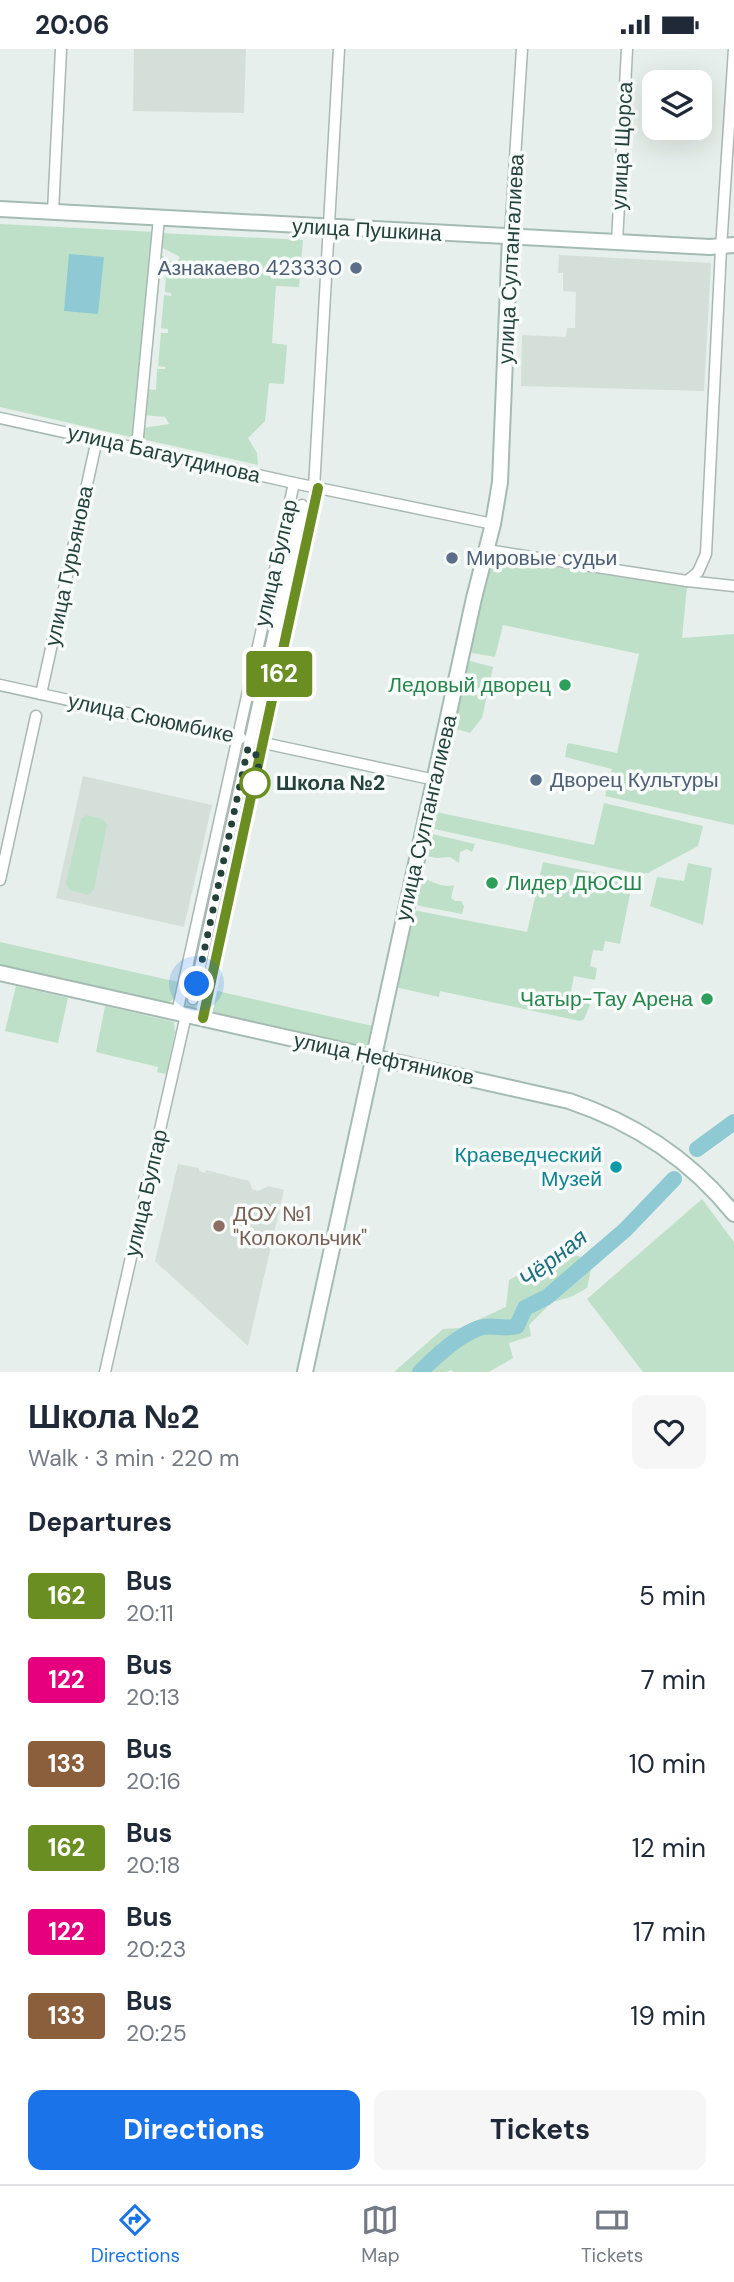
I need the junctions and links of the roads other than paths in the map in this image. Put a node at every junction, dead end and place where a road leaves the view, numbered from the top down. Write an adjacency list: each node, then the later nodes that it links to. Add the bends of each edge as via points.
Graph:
1 (61, 49): 7 (street)
2 (339, 49): 9 (street, улица Булгар)
3 (522, 49): 10 (street, улица Султангалиева)
4 (627, 49): 11 (street, улица Щорса)
5 (734, 49): 12 (street)
6 (0, 209): 7 (street, улица Пушкина)
7 (53, 212): 8 (street, улица Пушкина)
8 (159, 218): 9 (street, улица Пушкина); 15 (street)
9 (329, 227): 10 (street, улица Пушкина); 17 (street, улица Булгар)
10 (510, 237): 11 (street, улица Пушкина); 19 (street, улица Султангалиева, via 500,482)
11 (618, 243): 12 (street, улица Пушкина)
12 (730, 247): 21 (street, via 706,554 698,572)
13 (0, 418): 14 (street, улица Багаутдинова)
14 (97, 439): 15 (street, улица Багаутдинова); 24 (street, улица Гурьянова)
15 (137, 447): 16 (street, улица Багаутдинова)
16 (294, 484): 17 (street, улица Багаутдинова); 25 (street, улица Булгар)
17 (316, 488): 19 (street, улица Багаутдинова); 27 (street, улица Булгар)
18 (302, 505): 28 (street)
19 (493, 524): 20 (street, улица Султангалиева)
20 (486, 550): 21 (street); 40 (street, улица Султангалиева)
21 (687, 581): 22 (street)
22 (734, 586)
23 (0, 685): 24 (street, улица Сююмбике)
24 (41, 694): 29 (street, улица Сююмбике)
25 (242, 712): 28 (street, via 245,721); 29 (street, улица Булгар)
26 (36, 716): 35 (street)
27 (269, 719): 28 (street); 30 (street, улица Булгар)
28 (254, 726): 31 (street)
29 (237, 737): 31 (street, улица Сююмбике); 32 (street, улица Булгар)
30 (264, 743): 31 (street, улица Сююмбике); 33 (street, улица Булгар); 34 (street, улица Сююмбике)
31 (249, 744): 32 (street); 33 (street); 37 (street)
32 (232, 760): 38 (street, улица Булгар)
33 (259, 766): 39 (street, улица Булгар)
34 (426, 778)
35 (0, 880)
36 (0, 973): 38 (street, улица Нефтяников)
37 (193, 999)
38 (182, 1014): 39 (street, улица Нефтяников); 42 (street, улица Булгар)
39 (203, 1018): 40 (street, улица Нефтяников)
40 (373, 1056): 41 (street, улица Нефтяников, via 542,1093 601,1112 678,1157); 43 (street, улица Султангалиева)
41 (734, 1215)
42 (105, 1372)
43 (305, 1372)

